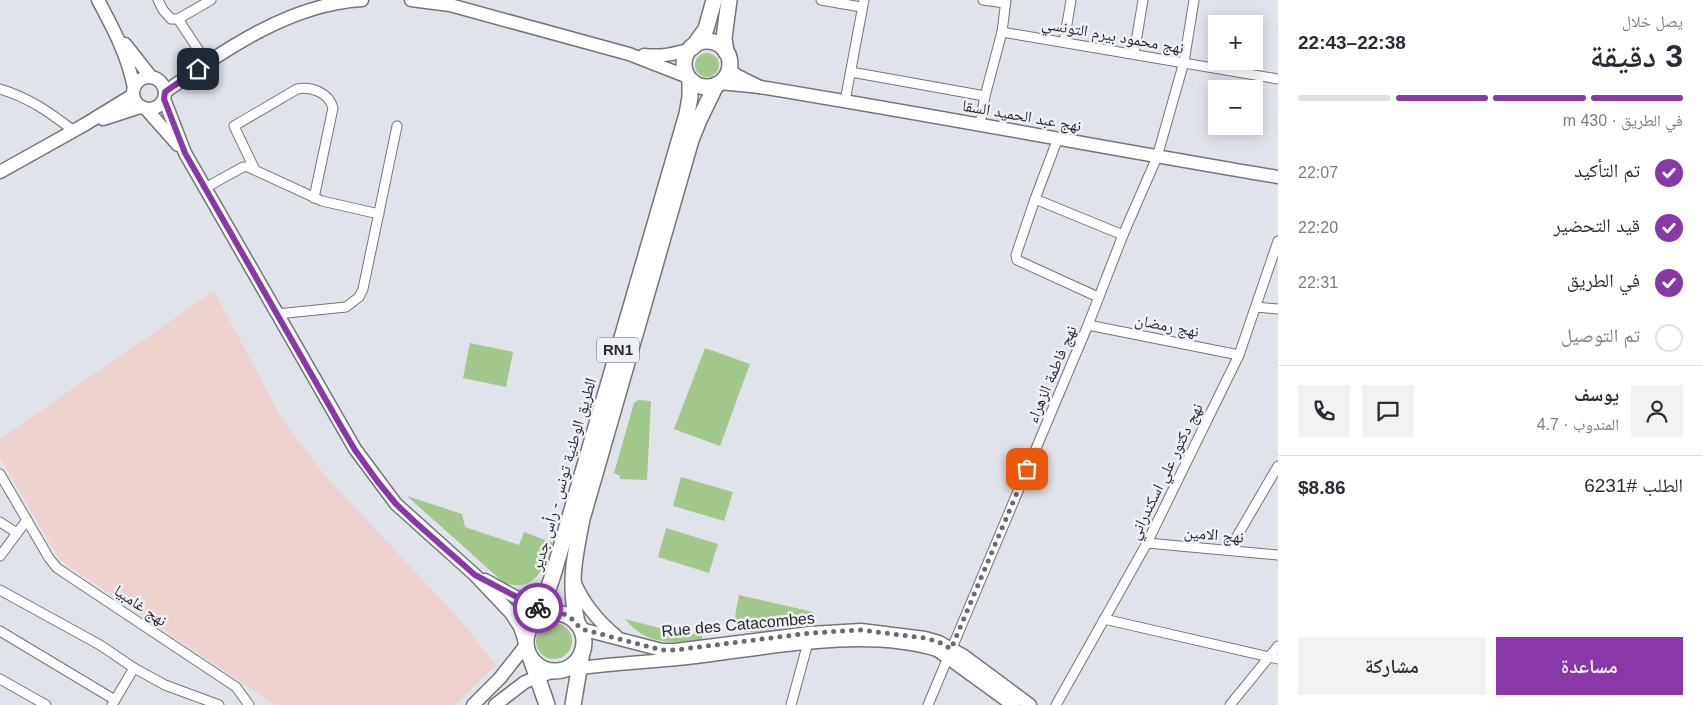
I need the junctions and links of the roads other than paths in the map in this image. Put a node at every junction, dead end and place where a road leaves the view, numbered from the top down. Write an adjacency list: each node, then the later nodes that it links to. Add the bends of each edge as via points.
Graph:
1 (98, 0): 18 (main road)
2 (158, 0): 17 (street, via 171,19)
3 (211, 0): 17 (street)
4 (362, 0): 16 (main road)
5 (411, 0): 13 (main road)
6 (714, 0): 21 (main road, RN1, via 706,29)
7 (729, 0): 22 (main road, via 724,38)
8 (821, 0): 15 (street)
9 (983, 0): 14 (street)
10 (1071, 0): 20 (street)
11 (1143, 0): 24 (street)
12 (1194, 0): 25 (street, نهج فاطمة الزهراء)
13 (450, 2): 23 (main road)
14 (1005, 2): 19 (street)
15 (862, 4): 28 (street)
16 (309, 5): 26 (main road)
17 (178, 19): 26 (street)
18 (114, 30): 30 (main road); 35 (main road, via 131,72)
19 (1002, 32): 20 (street, نهج محمود بيرم التونسي); 37 (street)
20 (1064, 42): 24 (street, نهج محمود بيرم التونسي)
21 (692, 48): 22 (main road, via 707,42); 23 (main road, via 660,57); 29 (main road, RN1, via 684,62)
22 (726, 52): 27 (main road)
23 (629, 54): 29 (main road)
24 (1134, 54): 25 (street, نهج محمود بيرم التونسي)
25 (1184, 62): 31 (street, نهج محمود بيرم التونسي); 45 (street, نهج فاطمة الزهراء)
26 (202, 66): 30 (main road); 36 (main road)
27 (729, 69): 32 (main road, RN1); 33 (main road)
28 (851, 72): 37 (street); 38 (street)
29 (689, 78): 32 (main road, via 702,86); 73 (main road, الطريق الوطنية تونس - رأس جدير / RN1, via 687,114 553,575)
30 (155, 79): 35 (main road, via 141,80); 36 (main road, via 162,83)
31 (1278, 79)
32 (718, 84): 33 (main road); 71 (main road, الطريق الوطنية تونس - رأس جدير / RN1, via 691,140 582,519)
33 (760, 87): 38 (main road, نهج عبد الحميد السقا)
34 (0, 89): 42 (street, via 19,94)
35 (133, 91): 39 (main road, via 134,100); 42 (main road)
36 (165, 96): 39 (main road, via 157,107); 44 (main road)
37 (985, 96): 40 (street)
38 (845, 101): 40 (main road, نهج عبد الحميد السقا)
39 (144, 108): 42 (main road); 44 (main road)
40 (980, 124): 43 (main road, نهج عبد الحميد السقا)
41 (396, 126): 52 (street)
42 (79, 128): 47 (main road)
43 (1058, 138): 45 (main road, نهج عبد الحميد السقا); 51 (street)
44 (185, 153): 49 (main road)
45 (1157, 157): 48 (main road, نهج عبد الحميد السقا); 53 (street, نهج فاطمة الزهراء)
46 (254, 168): 49 (street, via 243,167); 50 (street); 50 (street, via 234,126 297,89 305,88 326,95 333,108)
47 (0, 172)
48 (1278, 177)
49 (205, 188): 58 (main road)
50 (314, 198): 52 (street)
51 (1035, 199): 53 (street); 55 (street, via 1017,260)
52 (378, 214): 58 (street, via 363,289 354,302 346,306)
53 (1123, 235): 55 (street, نهج فاطمة الزهراء)
54 (1278, 241): 56 (street, نهج دكتور علي اسكندراني)
55 (1098, 297): 59 (street, نهج فاطمة الزهراء)
56 (1256, 307): 57 (street); 60 (street, نهج دكتور علي اسكندراني)
57 (1278, 308)
58 (277, 314): 70 (main road, via 355,450 378,482 396,504)
59 (1088, 325): 60 (street, نهج رمضان); 82 (street, نهج فاطمة الزهراء)
60 (1239, 355): 66 (street, نهج دكتور علي اسكندراني)
61 (1278, 466): 67 (street)
62 (0, 474): 63 (street, نهج غامبيا)
63 (27, 520): 65 (street); 92 (street, نهج غامبيا, via 56,568 236,687)
64 (0, 522): 65 (street)
65 (17, 533): 69 (street)
66 (1147, 543): 67 (street, نهج الامين); 74 (street, نهج دكتور علي اسكندراني)
67 (1229, 550): 68 (street, نهج الامين)
68 (1278, 555)
69 (0, 556)
70 (475, 575): 73 (main road); 80 (main road, via 511,613)
71 (572, 576): 75 (main road, الطريق الوطنية تونس - رأس جدير / RN1, via 573,602); 77 (main road, via 590,610)
72 (0, 590): 84 (street, via 100,645)
73 (545, 613): 75 (main road, via 564,614); 80 (main road, RN1, via 529,629)
74 (1104, 618): 83 (street); 101 (street, نهج دكتور علي اسكندراني)
75 (579, 626): 77 (main road, Rue des Catacombes); 81 (main road, RN1, via 583,636)
76 (0, 631): 89 (street)
77 (618, 637): 78 (main road, Rue des Catacombes, via 662,650)
78 (810, 638): 82 (main road, Rue des Catacombes, via 859,639 923,646); 85 (main road, Rue des Catacombes, via 670,660); 97 (street)
79 (1278, 646): 83 (street)
80 (527, 648): 86 (main road, via 537,665 545,670); 87 (main road); 93 (main road)
81 (582, 651): 85 (main road, RN1); 86 (main road, via 576,662)
82 (950, 653): 98 (street, نهج فاطمة الزهراء); 99 (main road, Rue des Catacombes); 100 (main road, Rue des Catacombes)
83 (1274, 658): 102 (street)
84 (134, 668): 89 (street); 91 (street, via 166,685)
85 (580, 668): 86 (main road, Rue des Catacombes); 96 (main road, RN1)
86 (559, 670): 87 (main road, Rue des Catacombes)
87 (537, 677): 94 (main road, Rue des Catacombes); 95 (main road)
88 (0, 679): 90 (street)
89 (114, 702)
90 (46, 705)
91 (219, 705)
92 (249, 705)
93 (474, 705)
94 (495, 705)
95 (546, 705)
96 (573, 705)
97 (791, 705)
98 (928, 705)
99 (1013, 705)
100 (1030, 705)
101 (1056, 705)
102 (1230, 705)

